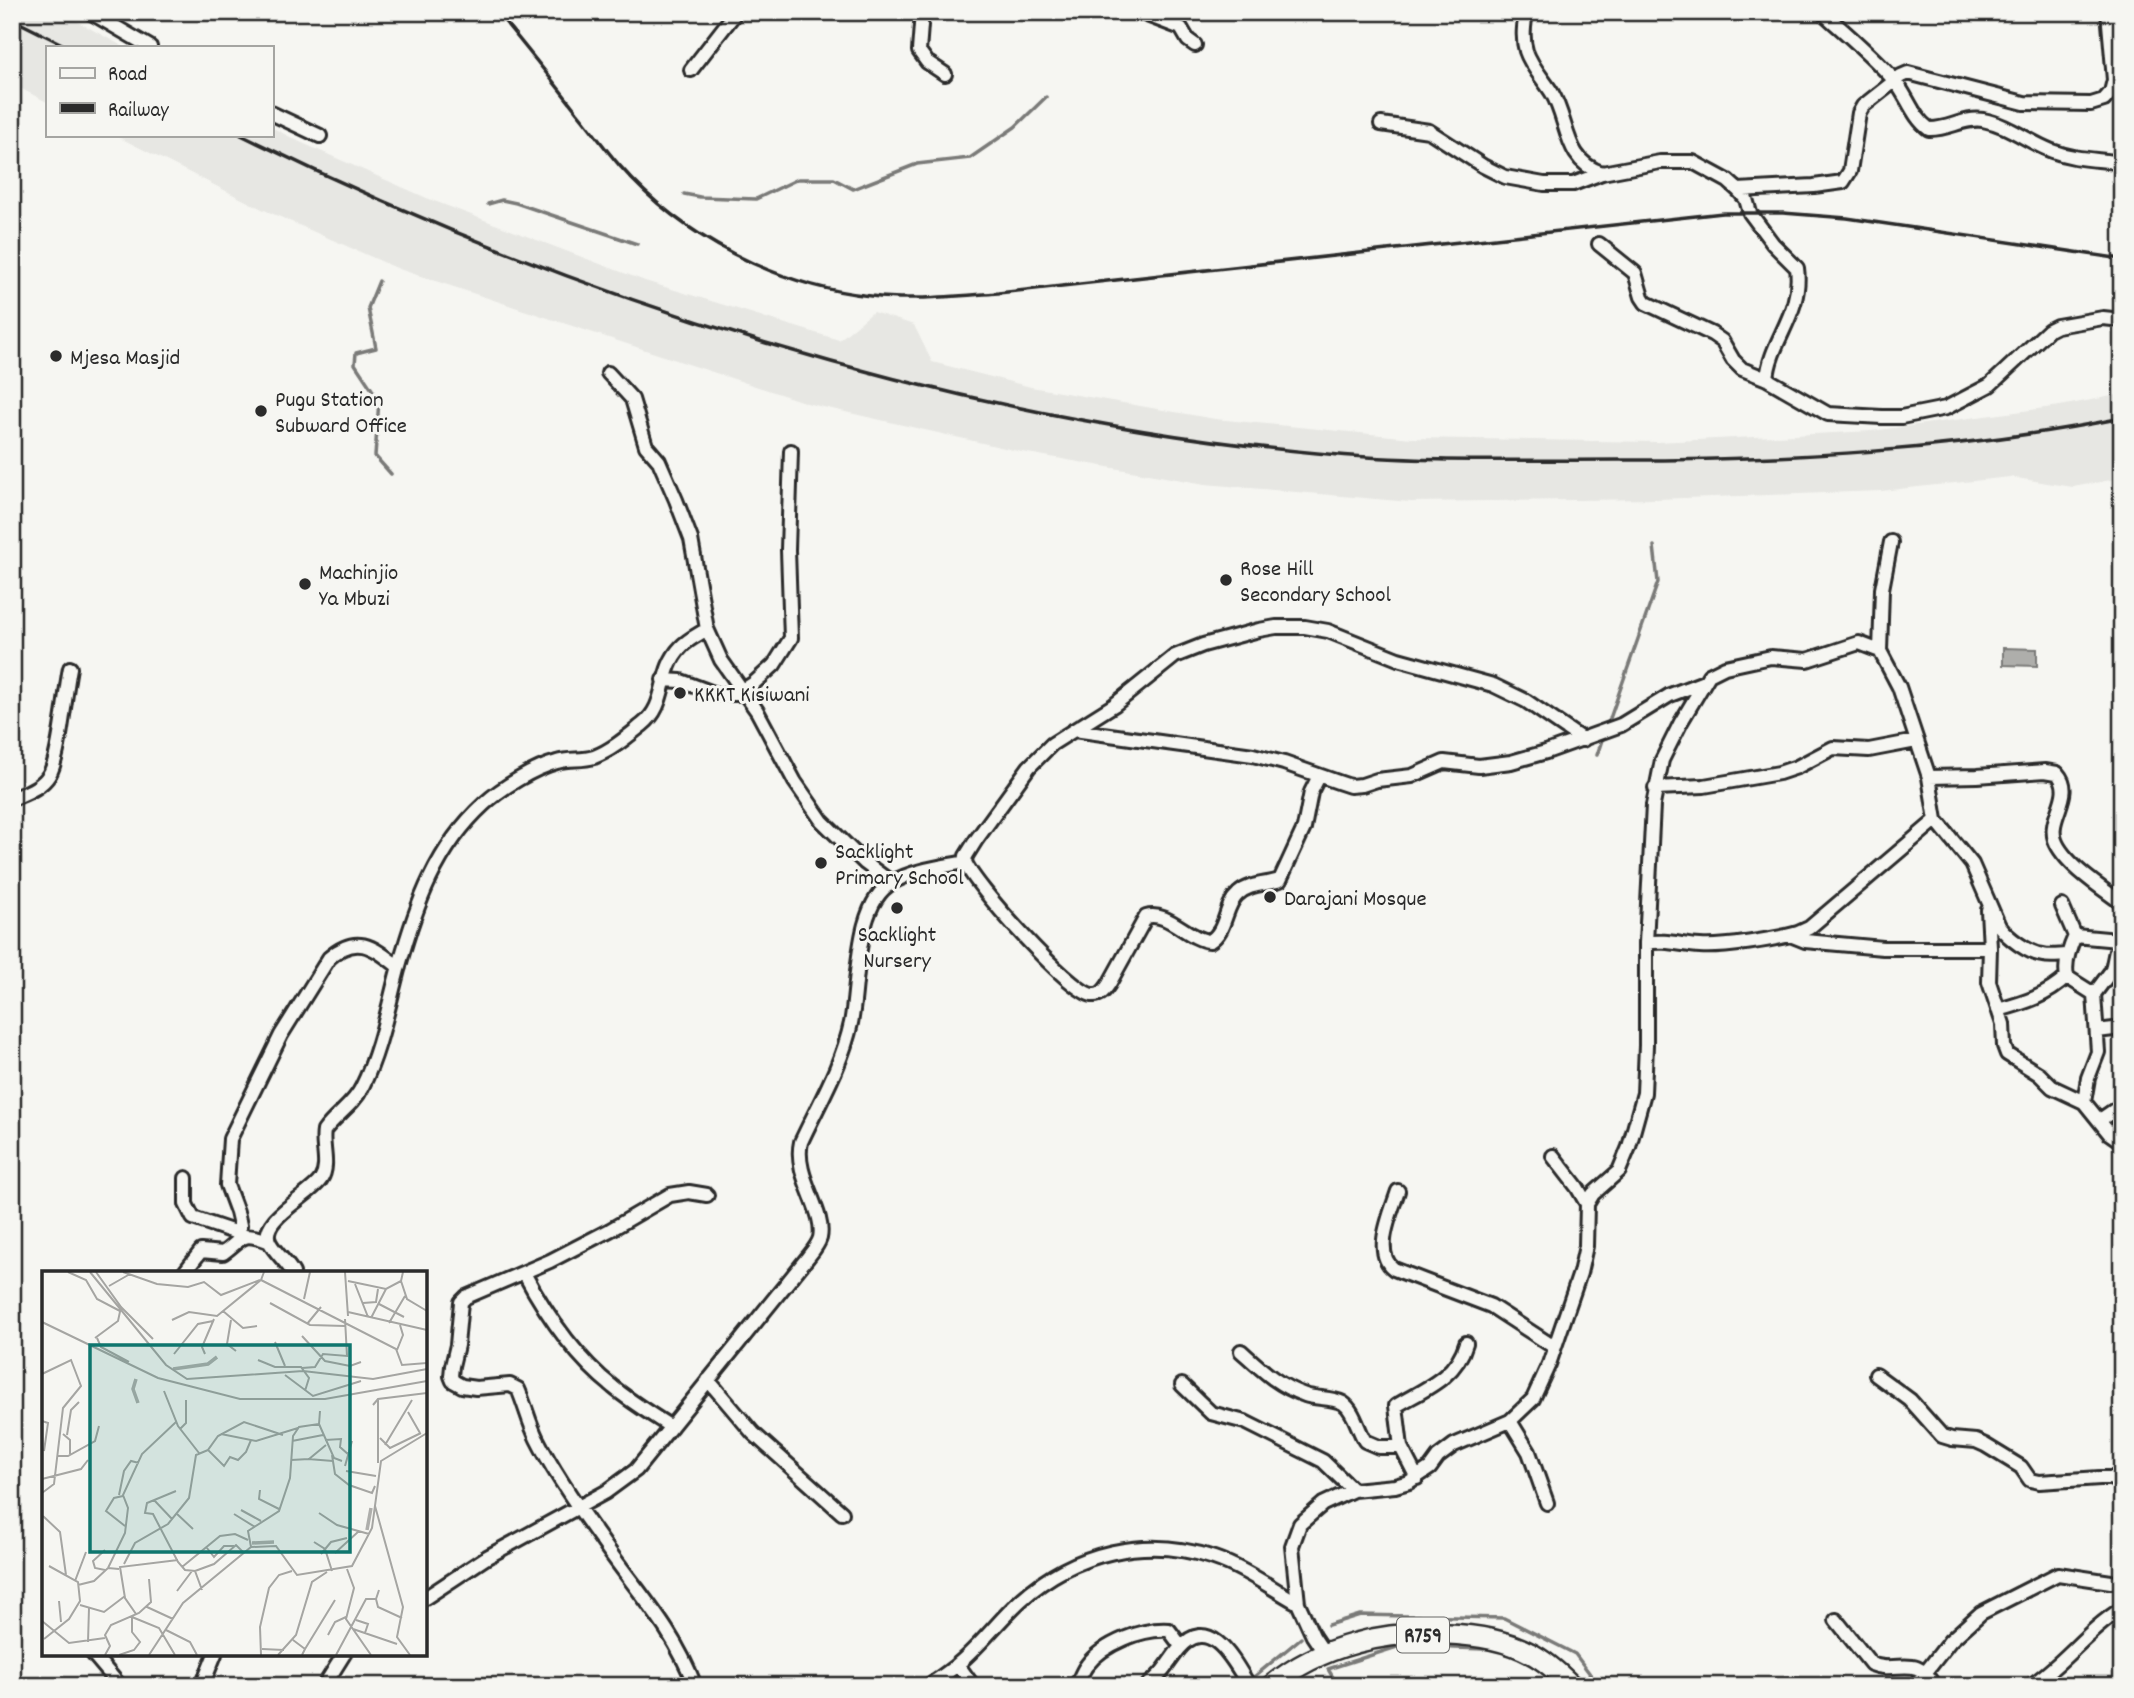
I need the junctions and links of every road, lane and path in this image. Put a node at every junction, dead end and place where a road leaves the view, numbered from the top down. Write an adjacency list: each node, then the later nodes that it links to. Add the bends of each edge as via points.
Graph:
1 (90, 12): 9 (street)
2 (736, 12): 10 (street)
3 (922, 12): 11 (street, via 919,51)
4 (1139, 12): 8 (street, via 1181,28)
5 (1526, 12): 17 (street, via 1526,53 1553,94 1576,152 1587,168)
6 (1822, 12): 12 (street)
7 (2108, 12): 12 (street, via 2114,80 2104,100 2091,104 2024,103 1914,74)
8 (1195, 45)
9 (148, 46)
10 (691, 69)
11 (946, 74)
12 (1895, 81): 16 (street, via 1929,129 1981,120 2012,129 2056,152); 18 (street, via 1859,113 1850,171 1843,182)
13 (273, 114): 15 (street)
14 (1381, 124): 17 (street, via 1429,131 1483,166 1522,181 1573,184)
15 (320, 136)
16 (2122, 163)
17 (1602, 173): 18 (street, via 1660,162 1693,162)
18 (1738, 190): 22 (street, via 1773,244 1797,268 1793,310)
19 (1599, 244): 22 (street, via 1635,273 1646,303 1712,334 1723,341 1737,365)
20 (2122, 320): 22 (street, via 2102,318 2049,330 1990,385 1946,408 1901,417 1828,414)
21 (608, 373): 25 (street, via 632,399 646,446 659,461 676,500 691,539)
22 (1767, 379)
23 (791, 451): 30 (street, via 791,638 774,665)
24 (1891, 542): 26 (street, via 1882,589)
25 (707, 629): 28 (street, via 680,647); 30 (street, via 721,660)
26 (1880, 652): 29 (street, via 1859,643 1807,660 1757,659 1715,671); 33 (street, via 1899,687)
27 (70, 668): 37 (street, via 50,774 40,785)
28 (663, 680): 30 (street, via 681,681 716,694); 51 (street, via 654,715 609,750 587,759 556,762 510,785 460,828 423,891)
29 (1704, 682): 32 (street); 36 (street, via 1669,744)
30 (744, 691): 40 (street, via 822,821)
31 (1073, 730): 32 (street, via 1114,705 1175,656 1259,630 1305,627 1493,685 1526,701); 34 (street, via 1253,755); 39 (street, via 1029,767 975,839)
32 (1583, 740): 34 (street, via 1511,762 1479,766 1444,762 1412,776 1362,785)
33 (1916, 741): 35 (street); 36 (street, via 1869,750 1833,748 1779,773)
34 (1319, 776): 39 (street, via 1304,828 1280,880 1240,892 1210,941 1164,919 1146,917 1109,984 1098,995 1062,976 997,906)
35 (1929, 777): 38 (street); 42 (street, via 2057,773 2065,791 2054,839 2062,852)
36 (1655, 789): 48 (street)
37 (12, 799)
38 (1936, 820): 41 (street, via 1968,857); 45 (street, via 1809,928)
39 (965, 862): 40 (street)
40 (892, 883): 75 (street, via 878,896 865,923 846,1043 800,1142 801,1170 820,1239)
41 (1987, 900): 49 (street); 50 (street, via 2006,935 2043,955)
42 (2122, 903)
43 (2062, 906): 46 (street)
44 (2122, 922): 47 (street)
45 (1790, 935): 48 (street, via 1715,946); 49 (street, via 1805,941 1883,948)
46 (2075, 936): 47 (street); 50 (street)
47 (2118, 940): 53 (street, via 2112,970)
48 (1646, 943): 65 (street, via 1645,1078 1638,1120 1619,1171)
49 (1990, 948): 54 (street, via 1989,982)
50 (2067, 954): 52 (street)
51 (399, 967): 66 (street, via 363,945 339,949 281,1035 230,1139 227,1185); 67 (street, via 362,1089 324,1131 321,1179 274,1220)
52 (2067, 977): 53 (street); 54 (street, via 2038,998)
53 (2094, 994): 56 (street)
54 (1998, 1010): 57 (street, via 2007,1054 2052,1087)
55 (2122, 1028): 56 (street)
56 (2097, 1031): 57 (street, via 2098,1052)
57 (2084, 1102): 59 (street)
58 (2122, 1105): 59 (street)
59 (2100, 1120): 60 (street)
60 (2122, 1142)
61 (1553, 1156): 65 (street)
62 (186, 1178): 66 (street, via 186,1204 193,1217)
63 (1398, 1191): 72 (street, via 1384,1241 1388,1265 1491,1306)
64 (707, 1195): 70 (street, via 670,1195)
65 (1587, 1204): 72 (street, via 1580,1273)
66 (241, 1235): 67 (street); 68 (street, via 223,1253 201,1251)
67 (268, 1241): 69 (street)
68 (186, 1271)
69 (291, 1271)
70 (524, 1273): 78 (street, via 547,1313 600,1376); 84 (street, via 463,1300 451,1376 462,1386 516,1386 535,1436)
71 (1466, 1343): 79 (street, via 1446,1376 1396,1406)
72 (1554, 1347): 77 (street, via 1533,1399)
73 (1241, 1351): 79 (street, via 1284,1387 1344,1403 1365,1441 1379,1447)
74 (1876, 1375): 81 (street, via 1910,1400 1942,1436 1985,1445 2021,1467 2030,1480 2110,1478)
75 (708, 1380): 78 (street); 85 (street, via 753,1433)
76 (1182, 1385): 82 (street, via 1211,1413 1245,1422 1323,1461)
77 (1510, 1421): 80 (street, via 1454,1444); 83 (street, via 1529,1452)
78 (671, 1427): 84 (street, via 636,1469)
79 (1401, 1447): 80 (street)
80 (1417, 1478): 82 (street, via 1395,1486)
81 (2122, 1483)
82 (1353, 1490): 88 (street, via 1322,1504 1300,1524 1293,1546)
83 (1547, 1503)
84 (579, 1507): 87 (street, via 487,1557); 101 (street, via 677,1643)
85 (842, 1513)
86 (2111, 1582): 97 (street, via 2052,1576 1981,1613)
87 (427, 1597)
88 (1298, 1603): 92 (street); 96 (street, via 1215,1559 1156,1547 1105,1553 1045,1580)
89 (2122, 1609): 111 (street)
90 (1836, 1620): 97 (street, via 1871,1664 1909,1665)
91 (1181, 1646): 104 (street, via 1169,1630 1161,1629 1125,1640 1101,1651); 105 (street, via 1162,1675); 106 (street, via 1201,1637 1220,1643)
92 (1325, 1654): 107 (main road, R759); 108 (main road, R759, via 1358,1642 1403,1635 1474,1636 1529,1652)
93 (95, 1656): 98 (street)
94 (214, 1656): 99 (street)
95 (343, 1656): 100 (street)
96 (958, 1665): 102 (street); 103 (street)
97 (1924, 1673): 109 (street); 110 (street)
98 (120, 1686)
99 (202, 1686)
100 (324, 1686)
101 (695, 1686)
102 (928, 1686)
103 (973, 1686)
104 (1076, 1686)
105 (1147, 1686)
106 (1249, 1686)
107 (1271, 1686)
108 (1572, 1686)
109 (1914, 1686)
110 (1935, 1686)
111 (2031, 1686)

